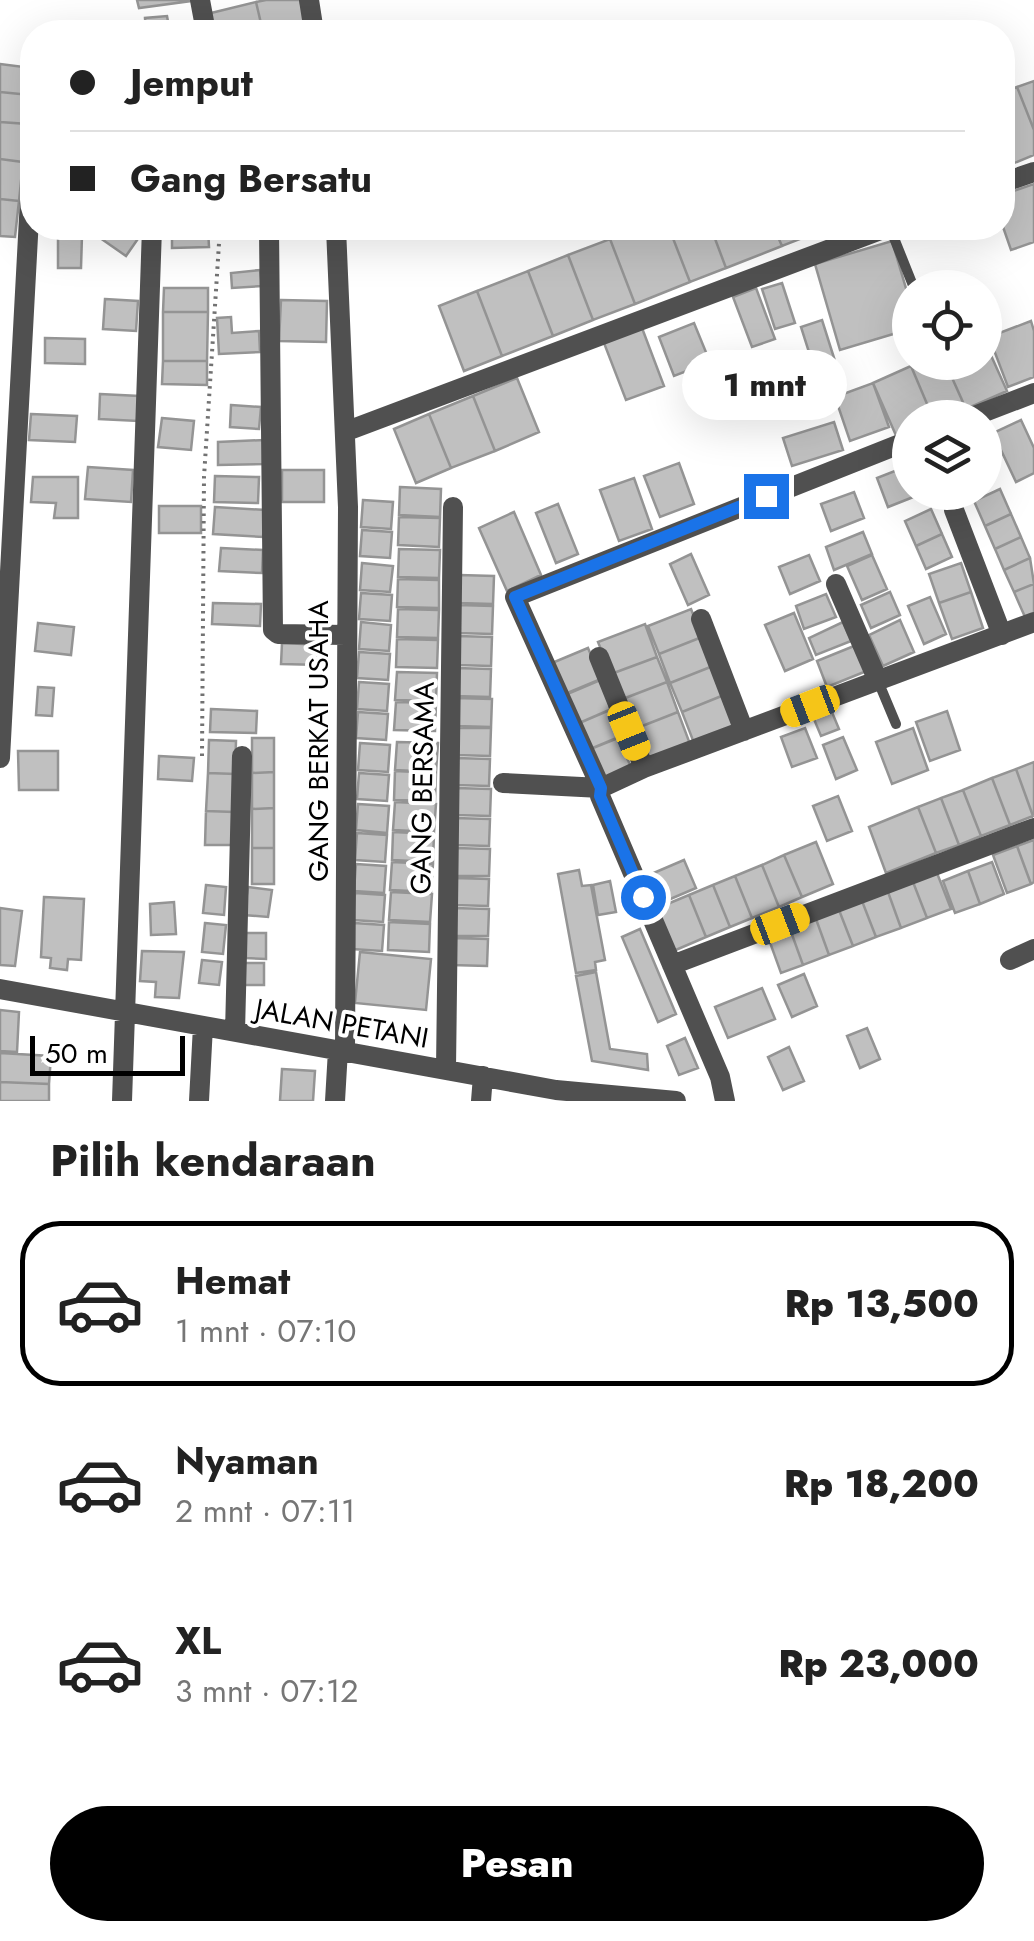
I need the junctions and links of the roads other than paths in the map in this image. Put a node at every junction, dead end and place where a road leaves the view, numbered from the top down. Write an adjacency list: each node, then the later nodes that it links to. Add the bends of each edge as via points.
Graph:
1 (30, 240): 24 (street)
2 (152, 240): 33 (street)
3 (270, 240): 17 (street, via 274,630)
4 (337, 240): 10 (street, GANG BERKAT USAHA)
5 (856, 240): 10 (street)
6 (893, 240): 7 (lane)
7 (906, 270)
8 (1034, 392): 9 (street)
9 (1002, 405)
10 (347, 431): 17 (street, GANG BERKAT USAHA)
11 (892, 447): 27 (street, via 515,597)
12 (453, 507): 37 (street, GANG BERSAMA)
13 (954, 510): 18 (street)
14 (836, 584): 20 (street)
15 (701, 619): 22 (street)
16 (1034, 622): 18 (street)
17 (346, 635): 36 (street, GANG BERKAT USAHA)
18 (1002, 635): 20 (street)
19 (599, 657): 25 (street)
20 (878, 681): 21 (lane); 22 (street)
21 (896, 724)
22 (744, 732): 25 (street)
23 (242, 756): 35 (street)
24 (0, 758)
25 (644, 768): 27 (street)
26 (504, 784): 27 (street)
27 (600, 792): 31 (street)
28 (1034, 828): 31 (street)
29 (1034, 949): 30 (street)
30 (1010, 960)
31 (672, 965): 39 (street)
32 (0, 989): 33 (street, JALAN PETANI)
33 (124, 1011): 34 (street, JALAN PETANI); 40 (street)
34 (203, 1026): 35 (street, JALAN PETANI); 41 (street)
35 (234, 1032): 36 (street, JALAN PETANI)
36 (342, 1050): 37 (street, JALAN PETANI); 42 (street, GANG BERKAT USAHA)
37 (446, 1069): 38 (street, JALAN PETANI)
38 (483, 1076): 43 (street); 44 (street, JALAN PETANI)
39 (723, 1090)
40 (122, 1101)
41 (199, 1101)
42 (335, 1101)
43 (481, 1101)
44 (676, 1101)

